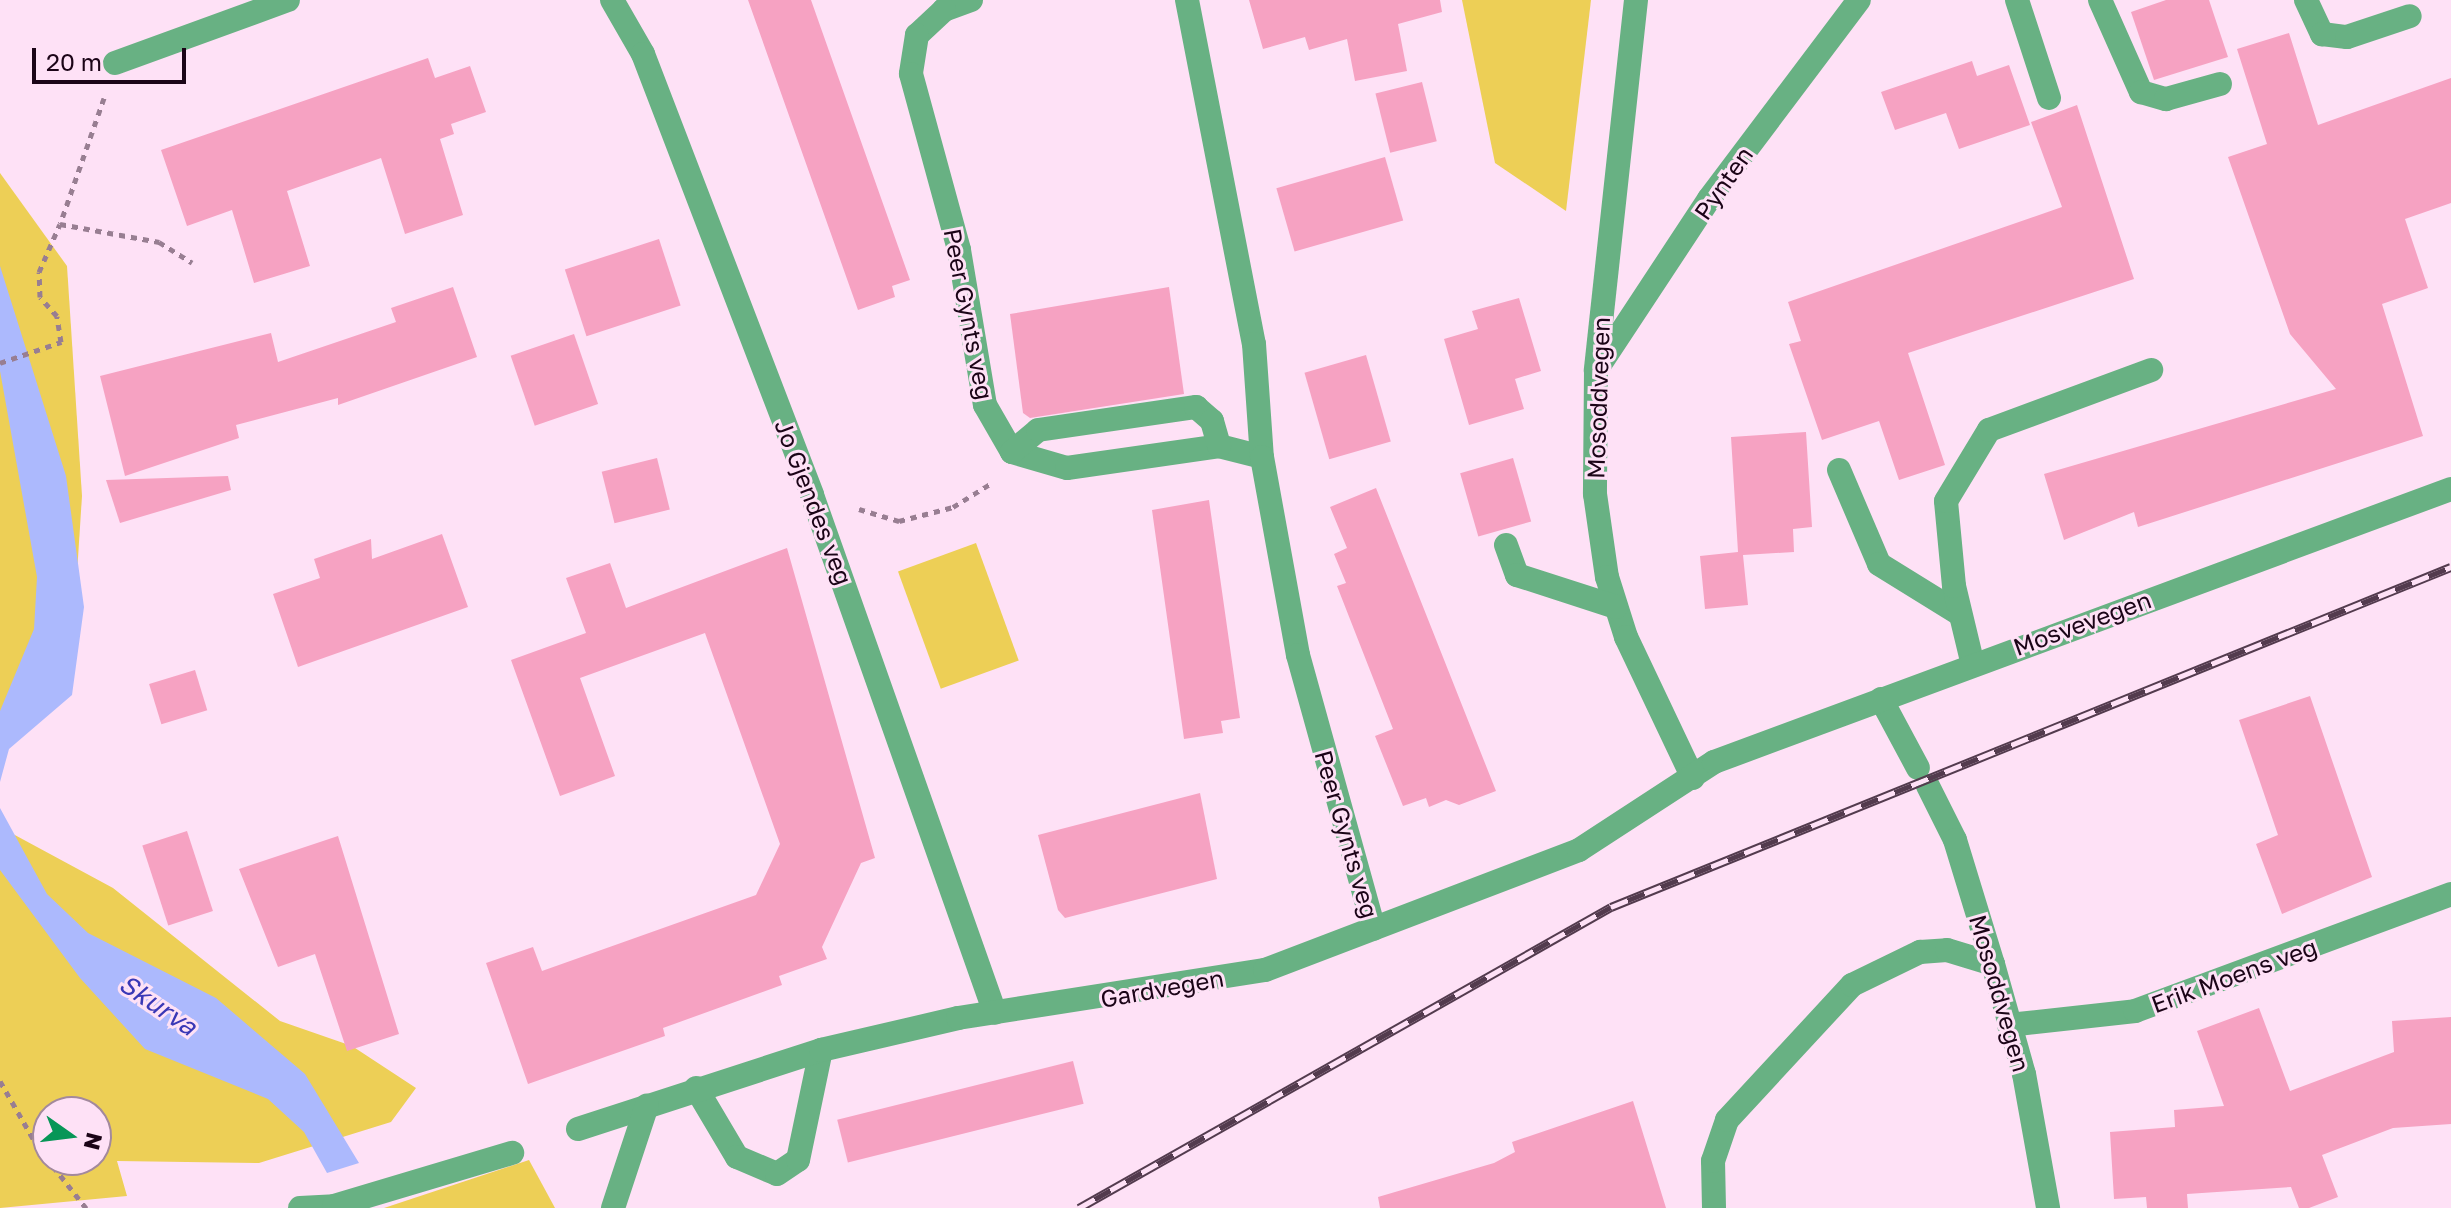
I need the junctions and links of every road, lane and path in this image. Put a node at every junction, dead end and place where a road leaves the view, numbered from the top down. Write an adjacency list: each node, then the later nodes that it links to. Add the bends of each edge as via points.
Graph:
1 (288, 0): 11 (street)
2 (612, 0): 24 (street, Jo Gjendes veg, via 643,54)
3 (971, 0): 20 (street, Peer Gynts veg, via 944,10 917,35 911,74 959,250 985,405)
4 (1187, 0): 21 (street, Peer Gynts veg, via 1254,344)
5 (1636, 0): 18 (street, Mosoddvegen)
6 (1859, 0): 18 (street, Pynten, via 1709,199)
7 (2017, 0): 13 (street)
8 (2100, 0): 12 (street, via 2141,92 2166,99)
9 (2306, 0): 10 (street, via 2322,34 2347,37)
10 (2410, 16)
11 (115, 63): 14 (path)
12 (2220, 84)
13 (2049, 98)
14 (60, 224): 15 (path, via 159,242); 16 (path, via 39,272 40,297 57,316 61,342 45,353)
15 (192, 263)
16 (0, 363)
17 (2151, 370): 27 (street, via 1989,430 1946,501)
18 (1596, 371): 26 (street, Mosoddvegen, via 1595,494)
19 (1219, 446): 20 (street, via 1067,468); 20 (street, via 1212,421 1196,407 1038,430); 21 (street)
20 (1012, 452): 24 (path, via 986,490 899,521)
21 (1262, 457): 33 (street, Peer Gynts veg, via 1298,655)
22 (1839, 470): 27 (street, via 1879,564)
23 (2451, 489): 28 (street, Mosvevegen)
24 (812, 495): 35 (street, Jo Gjendes veg)
25 (1506, 545): 26 (street, via 1517,575)
26 (1616, 607): 31 (street, Mosoddvegen)
27 (1960, 614): 28 (street)
28 (1972, 661): 29 (street, Mosvevegen)
29 (1881, 699): 30 (street, Mosvevegen); 34 (street, Mosoddvegen, via 1955,840)
30 (1714, 762): 31 (street, Gardvegen)
31 (1693, 778): 33 (street, Gardvegen, via 1579,850)
32 (2451, 894): 36 (street, Erik Moens veg, via 2135,1011)
33 (1374, 929): 35 (street, Gardvegen, via 1265,970)
34 (1993, 964): 36 (street, Mosoddvegen); 46 (street, via 1947,950 1920,952 1852,985 1727,1120 1713,1161)
35 (995, 1013): 37 (street, Gardvegen)
36 (2009, 1025): 47 (street, Mosoddvegen)
37 (821, 1050): 39 (street, Gardvegen); 39 (street, via 798,1160 777,1174 737,1157)
38 (0, 1081): 43 (path, via 38,1147)
39 (696, 1088): 40 (street, Gardvegen)
40 (647, 1105): 41 (street, Gardvegen); 45 (street)
41 (578, 1129)
42 (512, 1153): 44 (street, via 334,1206)
43 (86, 1208)
44 (300, 1208)
45 (613, 1208)
46 (1714, 1208)
47 (2048, 1208)

